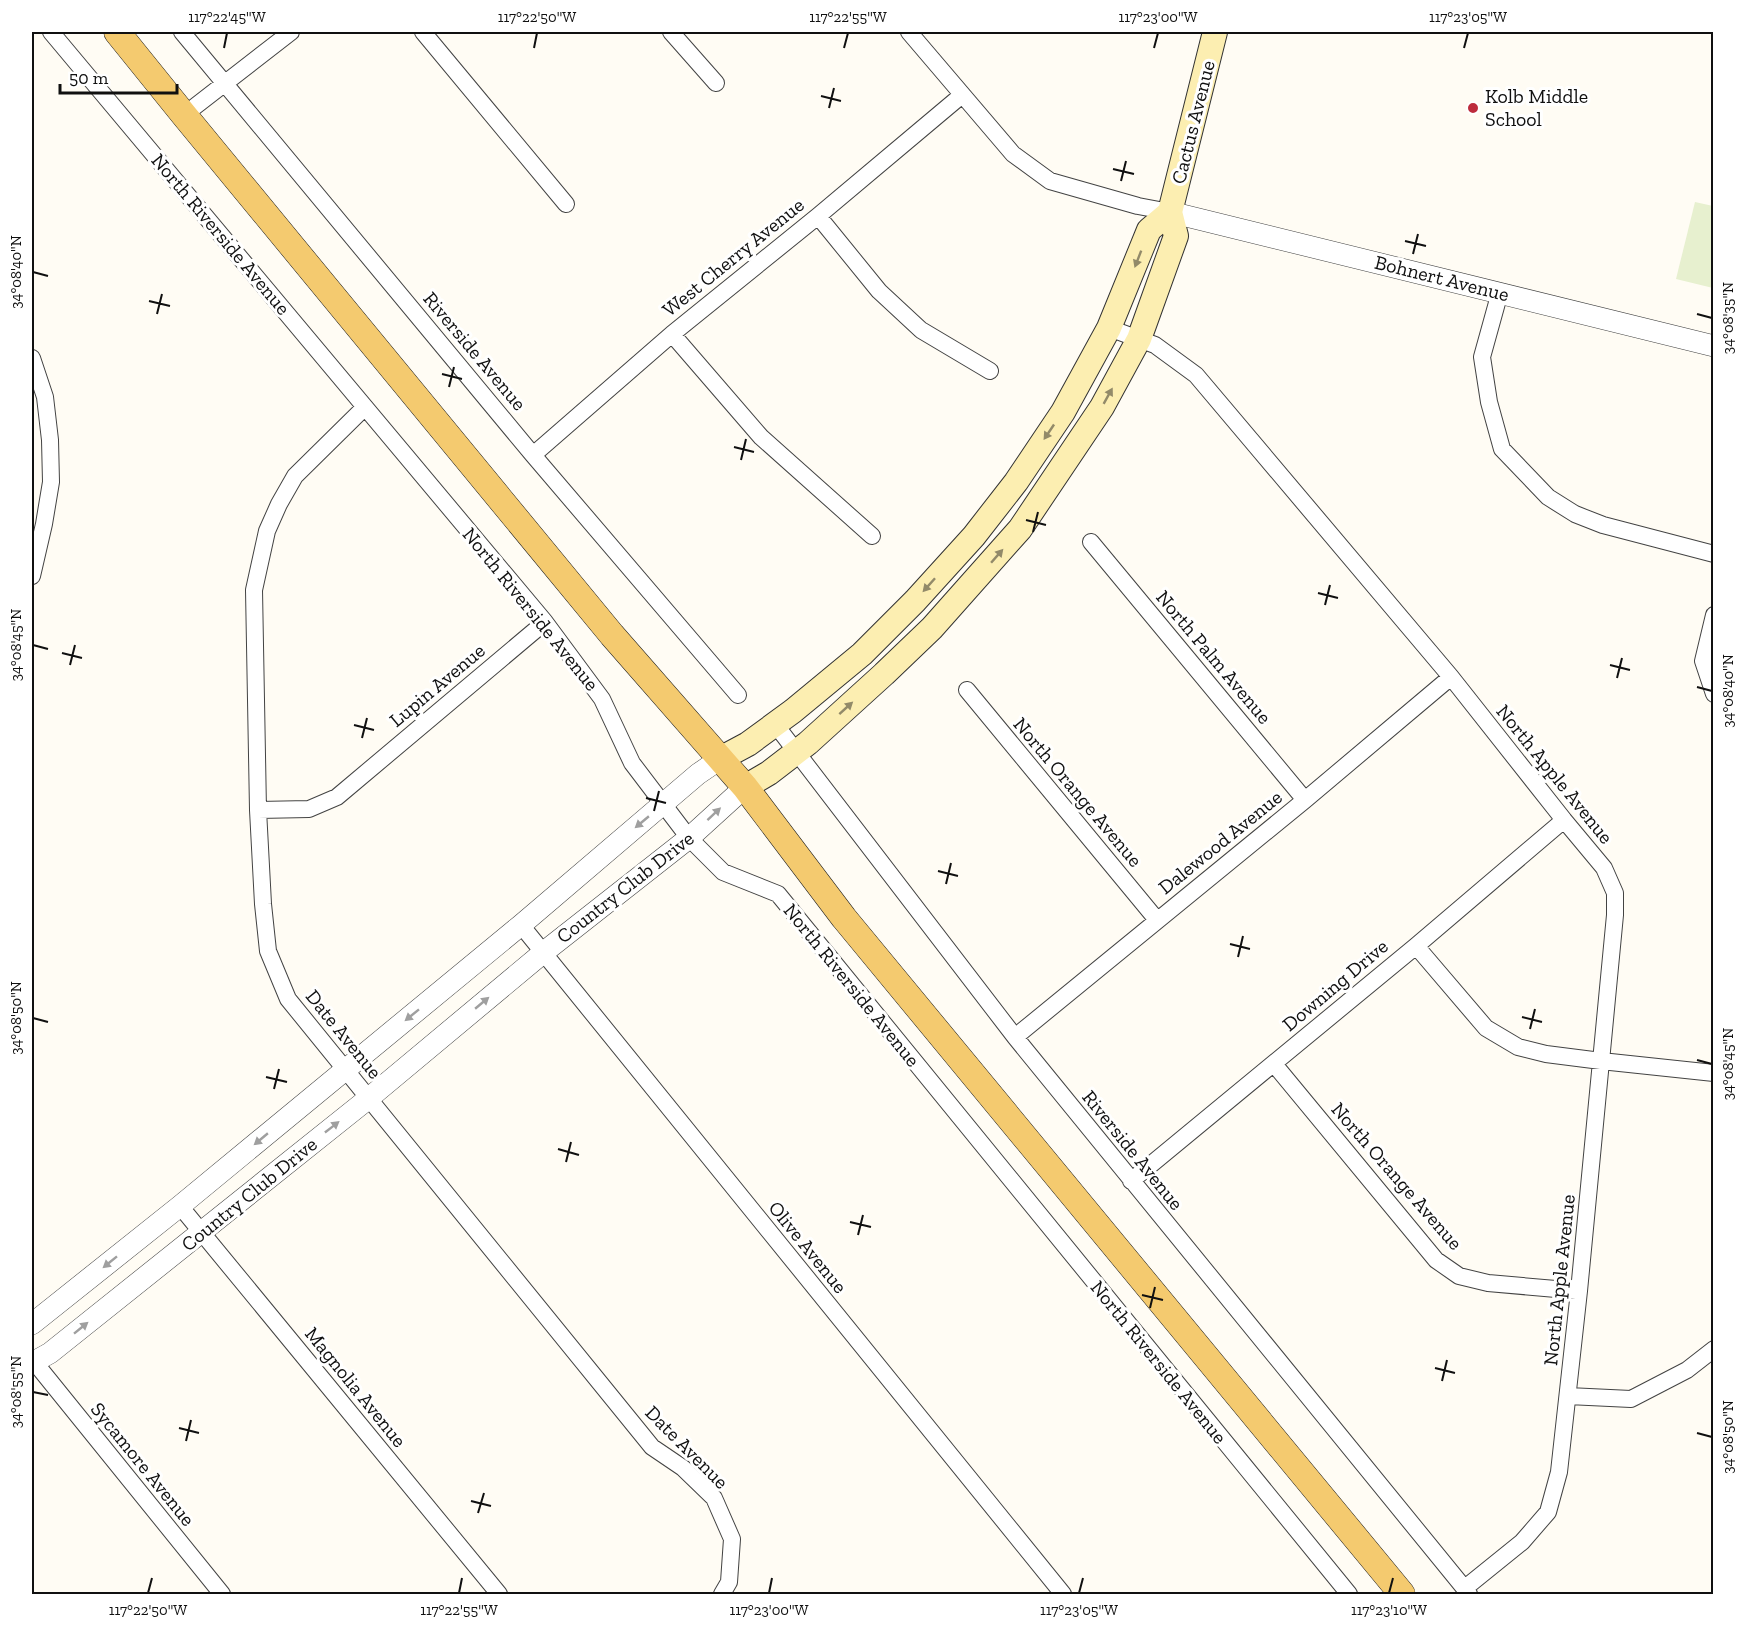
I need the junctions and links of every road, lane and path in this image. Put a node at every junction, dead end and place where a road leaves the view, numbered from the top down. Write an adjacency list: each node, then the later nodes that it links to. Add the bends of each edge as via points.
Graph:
1 (51, 32): 24 (street, North Riverside Avenue)
2 (117, 32): 12 (main road, North Riverside Avenue)
3 (182, 32): 10 (street, Riverside Avenue)
4 (291, 32): 10 (street)
5 (423, 32): 13 (street)
6 (671, 32): 9 (street)
7 (909, 32): 11 (street)
8 (1215, 32): 14 (main road, Cactus Avenue)
9 (716, 83)
10 (226, 84): 12 (street); 25 (street, Riverside Avenue)
11 (962, 95): 14 (street, via 1013,154 1050,181); 15 (street, West Cherry Avenue)
12 (184, 115): 38 (main road, North Riverside Avenue, via 605,626)
13 (566, 204)
14 (1170, 212): 16 (street, Bohnert Avenue); 17 (main road, Country Club Drive, one-way to 17, via 1149,230); 19 (main road, Country Club Drive, via 1176,236)
15 (818, 216): 18 (street, West Cherry Avenue); 22 (street, via 879,291 921,330)
16 (1500, 292): 20 (street, Bohnert Avenue); 28 (street, via 1482,357 1502,448 1548,497 1575,514)
17 (1109, 328): 19 (street, North Apple Avenue); 36 (main road, Country Club Drive, one-way to 36, via 1062,412 974,536 861,654)
18 (672, 334): 25 (street, West Cherry Avenue); 26 (street, via 760,437)
19 (1139, 339): 32 (street, North Apple Avenue, via 1155,345 1196,375); 37 (main road, Country Club Drive, one-way to 19, via 932,628 1020,529 1102,407)
20 (1713, 346)
21 (32, 358): 23 (street)
22 (990, 371)
23 (38, 400): 29 (street, via 50,440 51,482)
24 (365, 407): 31 (street, North Riverside Avenue); 42 (street, Date Avenue, via 295,476 267,531 254,590)
25 (533, 455): 35 (street, Riverside Avenue)
26 (872, 536)
27 (1091, 542): 40 (street, North Palm Avenue)
28 (1713, 554)
29 (32, 576)
30 (1713, 615): 34 (street, via 1703,661)
31 (545, 622): 41 (street, North Riverside Avenue, via 602,699 632,763); 42 (street, Lupin Avenue, via 337,797 309,809)
32 (1451, 677): 40 (street, Dalewood Avenue); 43 (street, North Apple Avenue)
33 (967, 690): 45 (street, North Orange Avenue)
34 (1713, 694)
35 (738, 695)
36 (784, 718): 37 (street, Riverside Avenue); 38 (main road, Country Club Drive)
37 (796, 752): 39 (main road, Country Club Drive); 49 (street, Riverside Avenue)
38 (720, 759): 39 (main road, North Riverside Avenue); 41 (street, Country Club Drive)
39 (745, 787): 44 (street, Country Club Drive, one-way to 39); 69 (main road, North Riverside Avenue, via 844,918)
40 (1305, 800): 45 (street, Dalewood Avenue)
41 (663, 804): 44 (street, North Riverside Avenue); 46 (street, Country Club Drive, one-way to 46)
42 (258, 810): 52 (street, Date Avenue, via 268,951 288,999)
43 (1564, 820): 47 (street, Downing Drive); 50 (street, North Apple Avenue, via 1604,868 1615,892)
44 (689, 838): 48 (street, Country Club Drive); 68 (street, North Riverside Avenue, via 723,872 778,894)
45 (1157, 920): 49 (street, Dalewood Avenue)
46 (521, 925): 48 (street, Olive Avenue); 52 (street, Country Club Drive, one-way to 52)
47 (1416, 946): 50 (street, via 1486,1028 1518,1047); 51 (street, Downing Drive)
48 (544, 952): 54 (street, Country Club Drive, one-way to 48); 67 (street, Olive Avenue)
49 (1014, 1037): 55 (street, Riverside Avenue)
50 (1601, 1061): 53 (street); 58 (street, North Apple Avenue)
51 (1274, 1064): 55 (street, Downing Drive); 58 (street, North Orange Avenue, via 1436,1260 1460,1276)
52 (345, 1069): 54 (street, Date Avenue); 56 (street, Country Club Drive, one-way to 56)
53 (1713, 1073)
54 (369, 1098): 57 (street, Country Club Drive, one-way to 54); 66 (street, Date Avenue, via 652,1447 683,1468 714,1498 732,1539 729,1582)
55 (1131, 1181): 63 (street, Riverside Avenue)
56 (180, 1206): 57 (street, Magnolia Avenue); 59 (street, Country Club Drive, one-way to 59)
57 (202, 1231): 61 (street, Country Club Drive, one-way to 57, via 50,1353); 65 (street, Magnolia Avenue)
58 (1579, 1291): 62 (street, North Apple Avenue)
59 (32, 1324)
60 (1713, 1349): 62 (street, North Apple Avenue, via 1688,1370 1631,1399)
61 (32, 1361): 64 (street, Sycamore Avenue)
62 (1568, 1396): 63 (street, North Apple Avenue, via 1559,1472 1548,1512 1522,1542)
63 (1467, 1592)
64 (222, 1594)
65 (499, 1594)
66 (722, 1594)
67 (1063, 1594)
68 (1348, 1594)
69 (1402, 1594)

